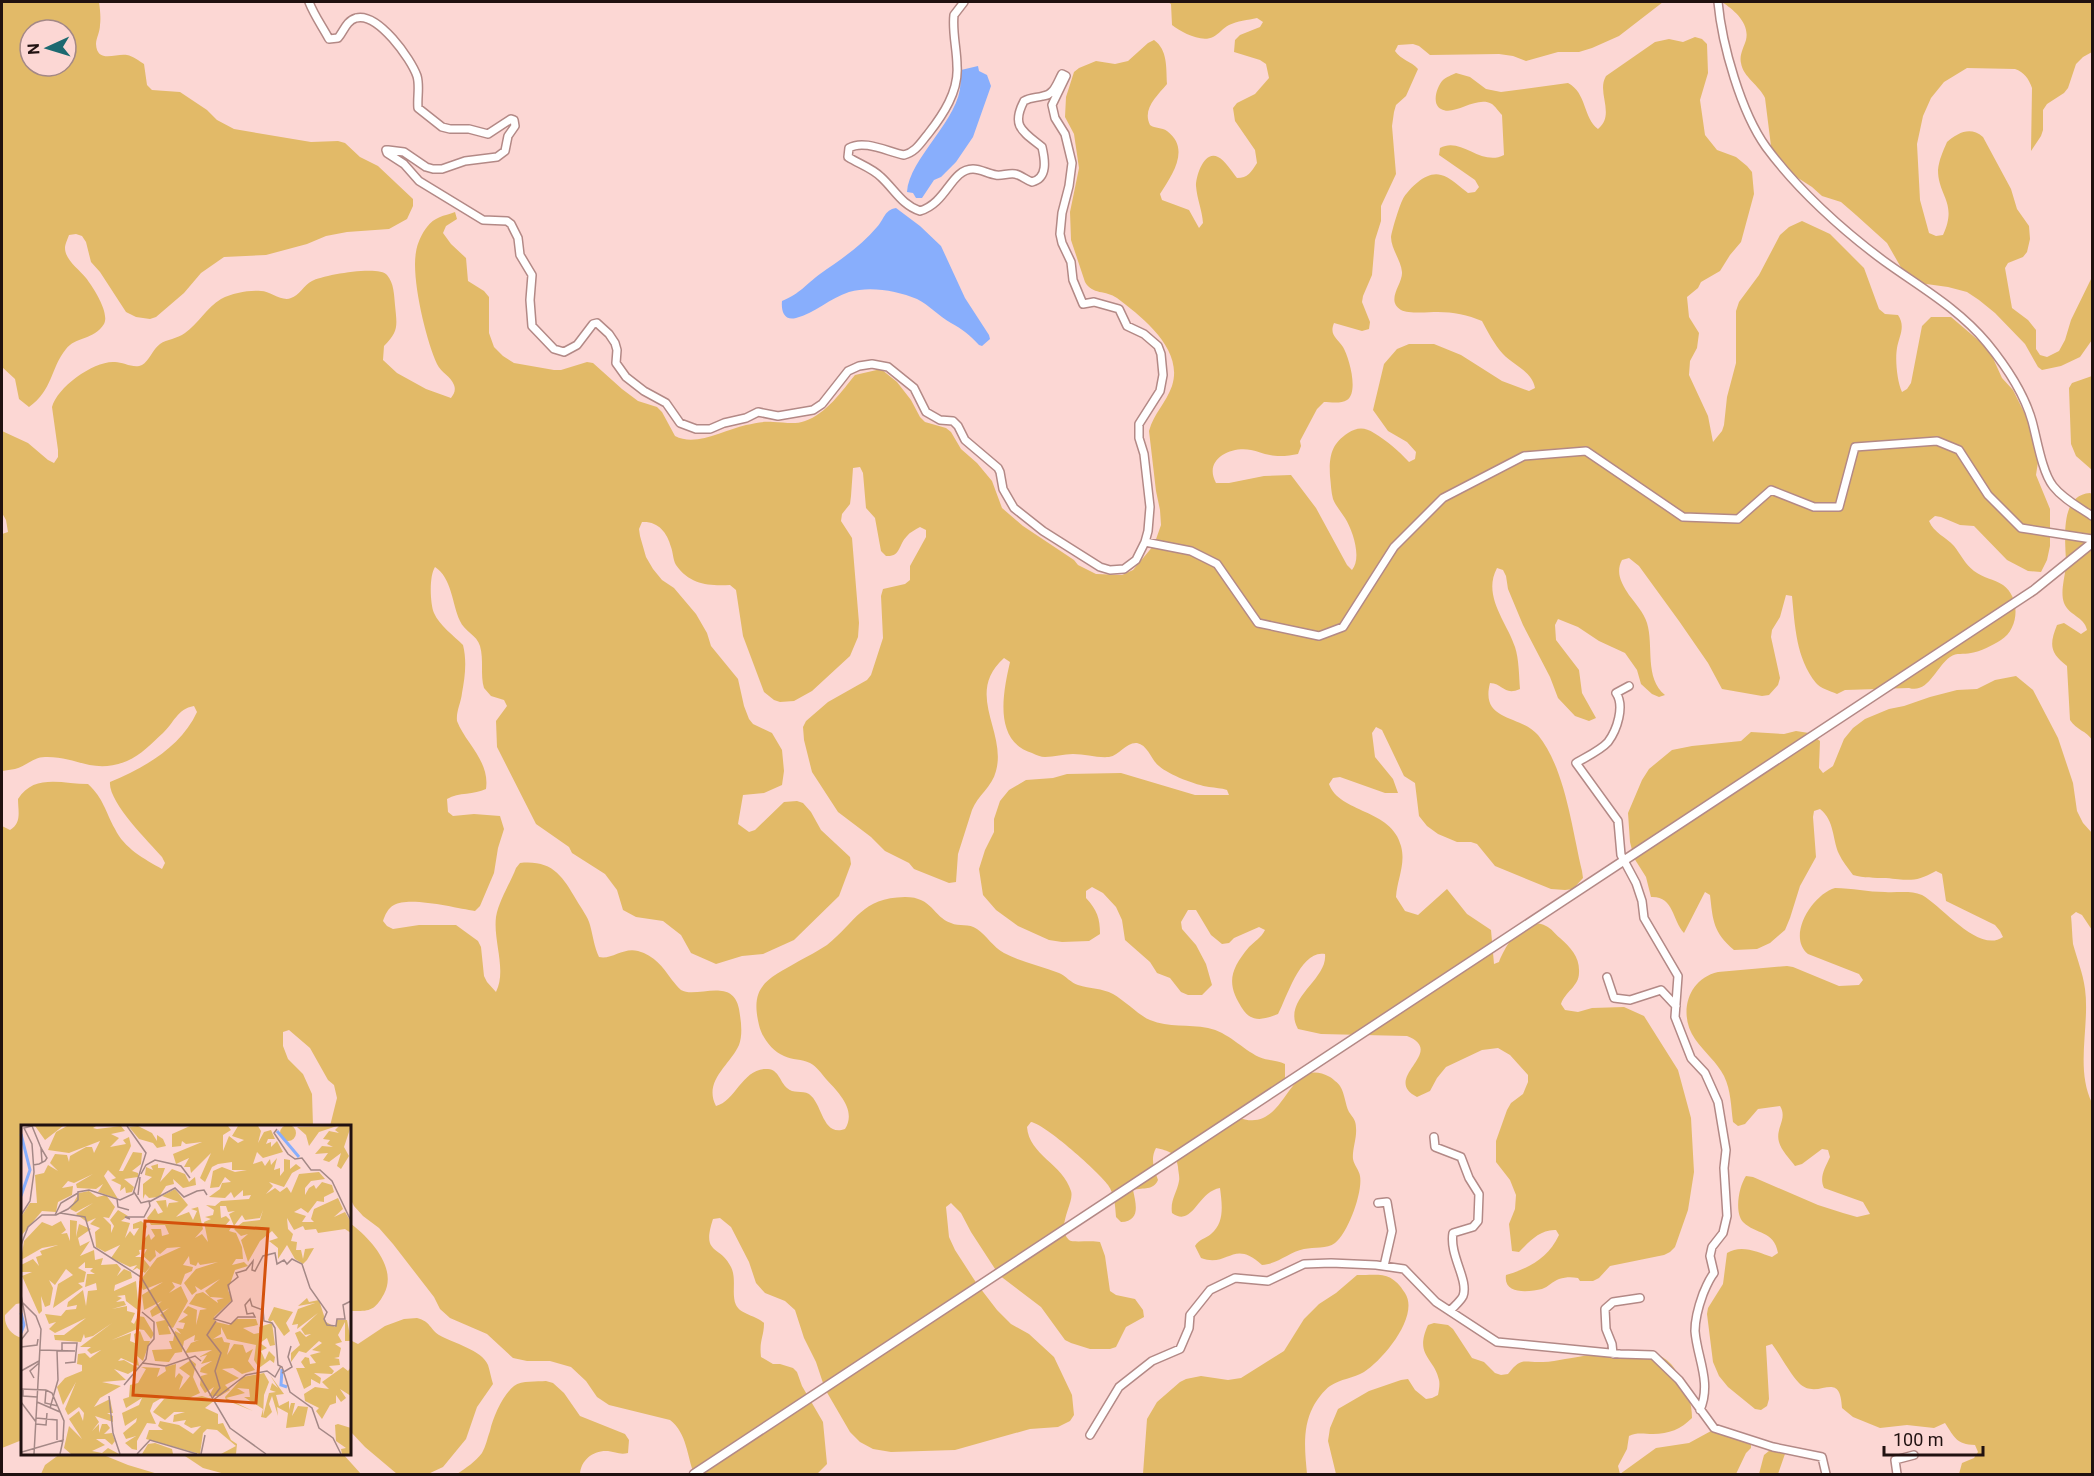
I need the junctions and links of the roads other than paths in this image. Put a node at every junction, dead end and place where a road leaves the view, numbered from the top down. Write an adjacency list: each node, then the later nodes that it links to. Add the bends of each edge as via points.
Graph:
1 (309, 2): 6 (street, via 328,39 338,38 346,25 363,18 371,19 398,42 417,78 418,108 442,127 488,134 514,120 505,151 497,157 433,169 404,152 387,153 419,181 483,220 511,224 520,255 532,275 532,326 554,349 564,352 577,345 597,323 615,343 616,363 626,377 666,403 680,423 696,429 710,429 758,412 778,416 813,410 848,371 872,364 888,367 915,388 926,412 953,422 964,440 998,468 1002,489 1014,508 1043,531 1100,567 1117,571 1136,560)
2 (964, 2): 6 (street, via 954,15 958,70 954,87 933,128 910,154 856,146 849,148 848,157 881,176 894,194 920,211 942,198 964,170 1014,174 1037,181 1044,169 1042,147 1020,126 1017,114 1024,101 1047,96 1065,74 1053,109 1065,134 1072,163 1060,234 1073,280 1083,304 1094,302 1119,309 1127,326 1152,340 1161,354 1161,386 1139,424 1150,507)
3 (1718, 2): 4 (street, via 1725,46 1750,118 1766,147 1826,211 1881,259 1939,298 1987,342 2026,405 2052,486)
4 (2092, 516)
5 (2092, 541): 6 (street, via 2021,528 1988,495 1959,450 1937,441 1855,447 1839,507 1814,507 1771,490 1738,519 1683,517 1586,451 1524,456 1443,498 1394,547 1343,627 1319,636 1258,623 1216,564 1191,551); 8 (street, via 2034,590)
6 (1145, 542)
7 (1629, 686): 8 (street, via 1616,693 1621,700 1618,719 1608,743 1576,763 1618,821)
8 (1624, 861): 10 (street, via 1636,883 1644,918 1678,976); 20 (street)
9 (1607, 978): 10 (street, via 1614,998 1630,1000 1661,990)
10 (1676, 1006): 17 (street, via 1675,1017 1690,1058 1706,1073 1718,1102 1726,1150 1727,1216 1724,1233 1712,1247 1714,1273 1699,1305 1695,1329 1706,1398)
11 (1434, 1137): 15 (street, via 1435,1147 1461,1157 1479,1194 1478,1221 1473,1227 1453,1233 1451,1244 1465,1287 1462,1299)
12 (1378, 1203): 13 (street, via 1387,1202 1392,1231)
13 (1384, 1266): 15 (street, via 1404,1269); 18 (street, via 1304,1263 1268,1281 1235,1278 1210,1290 1190,1314 1180,1349 1152,1361 1119,1388)
14 (1640, 1298): 16 (street, via 1613,1302 1605,1309)
15 (1450, 1311): 16 (street, via 1497,1342)
16 (1613, 1354): 17 (street, via 1653,1355 1679,1380)
17 (1700, 1410): 21 (street, via 1714,1428 1773,1447 1822,1457)
18 (1090, 1435)
19 (1914, 1455): 22 (street, via 1895,1460)
20 (694, 1474)
21 (1826, 1474)
22 (1897, 1474)

